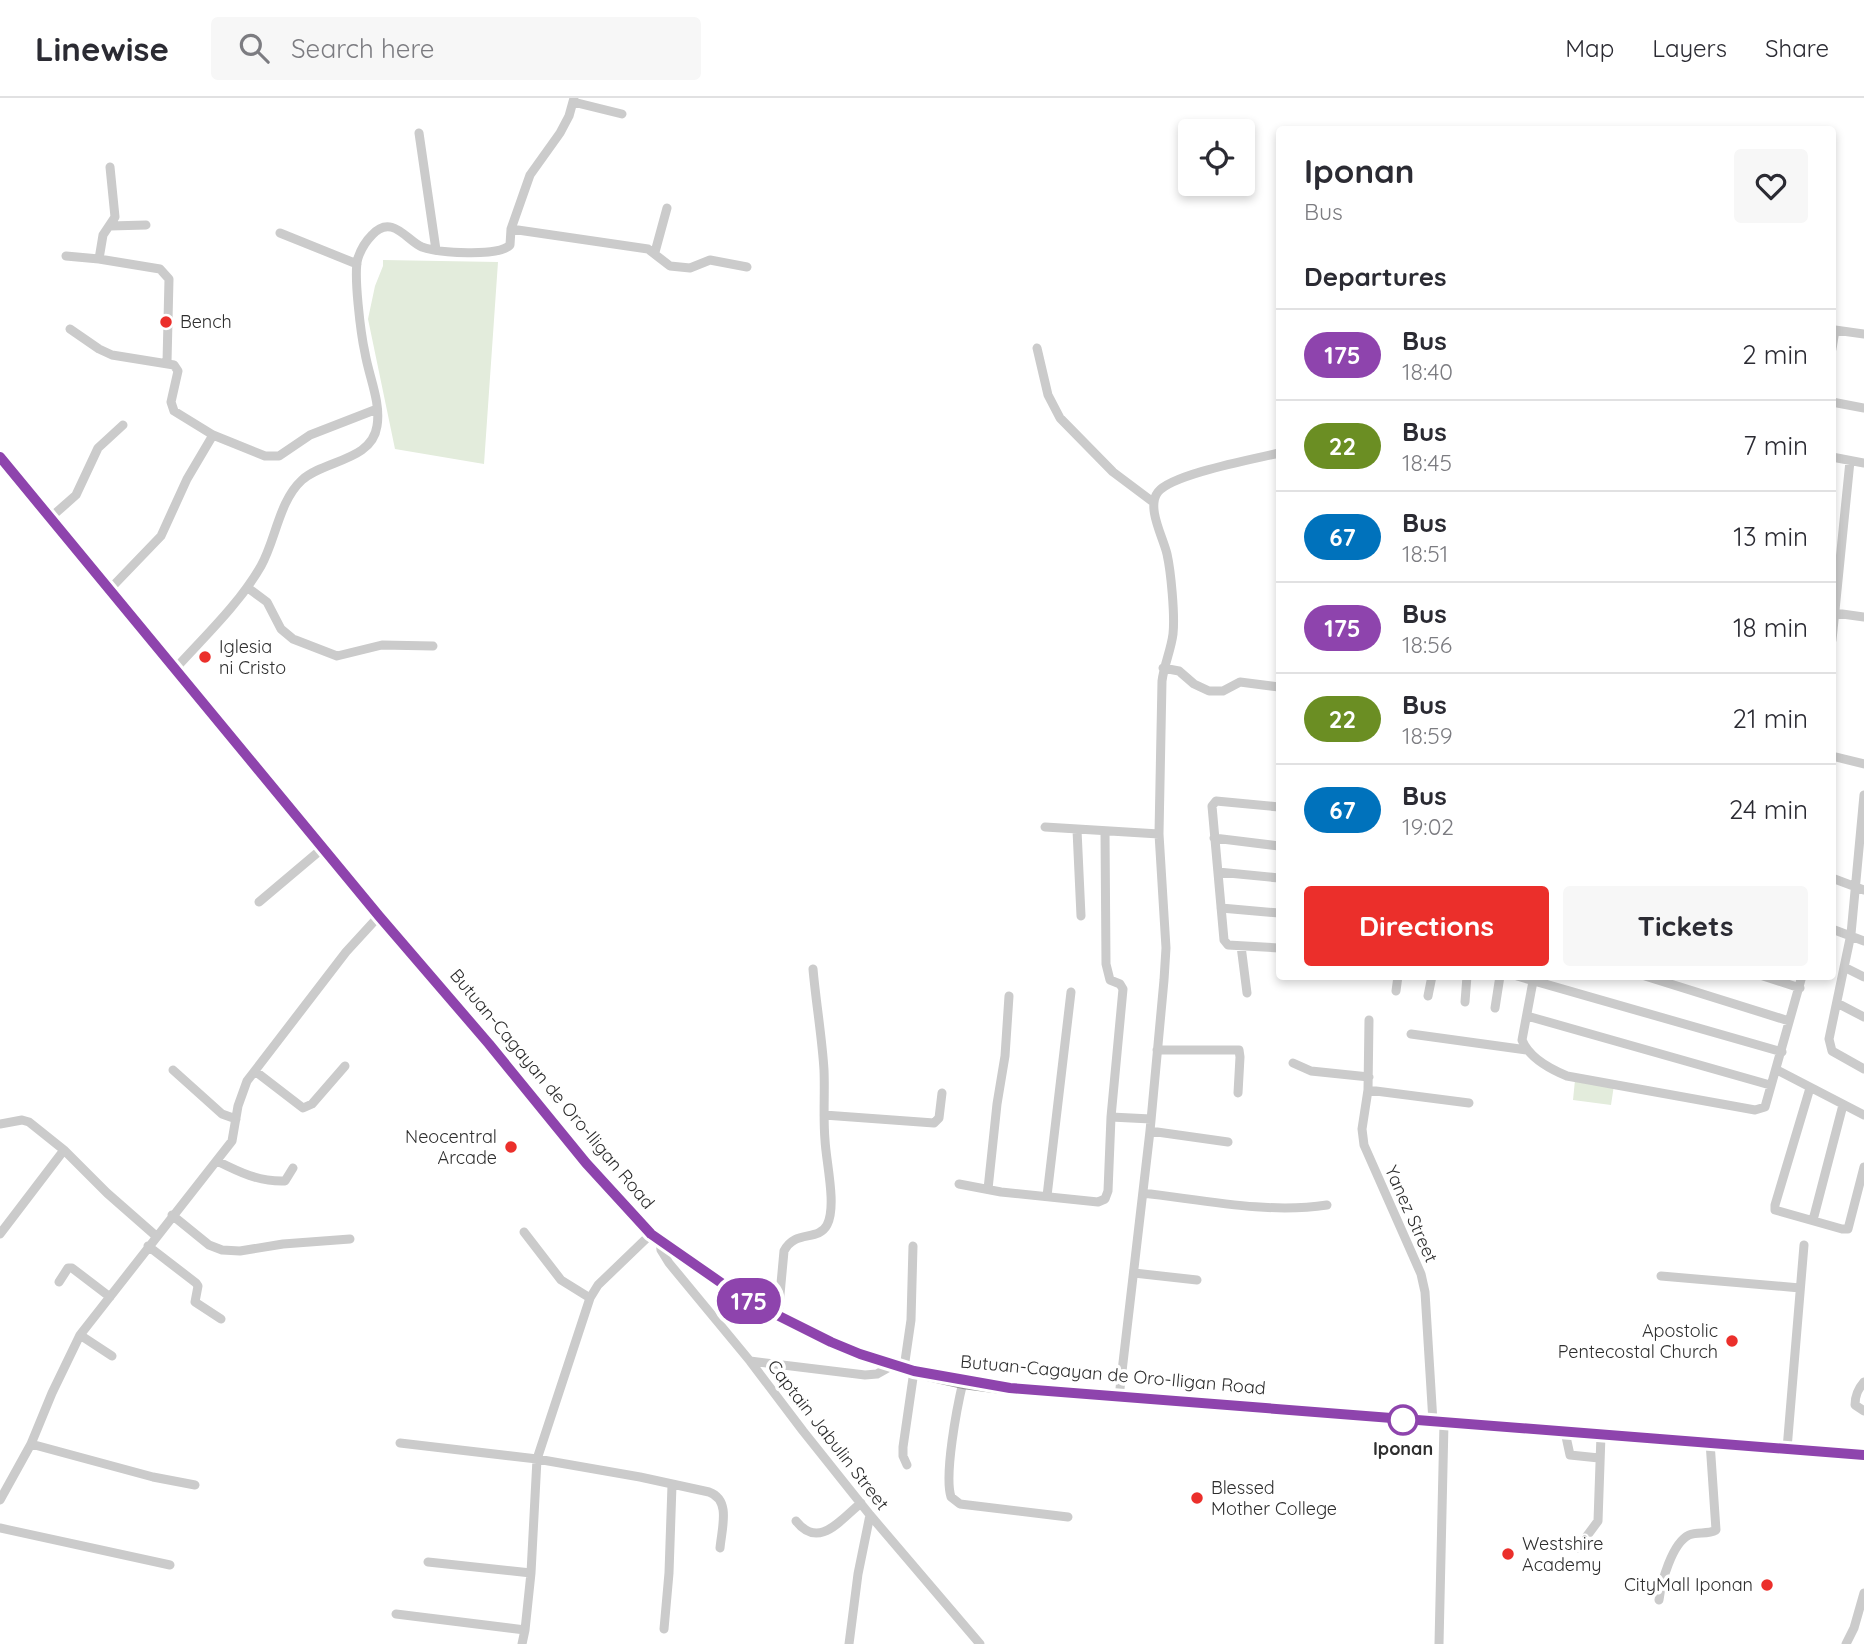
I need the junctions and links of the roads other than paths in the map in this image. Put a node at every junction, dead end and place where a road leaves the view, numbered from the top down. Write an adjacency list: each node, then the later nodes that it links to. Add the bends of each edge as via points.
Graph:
1 (573, 100): 2 (street); 8 (street, via 560,133 530,175)
2 (622, 114)
3 (419, 133): 10 (street)
4 (110, 167): 7 (street, via 115,217)
5 (667, 208): 11 (street)
6 (146, 225): 7 (street)
7 (110, 226): 13 (street, via 103,235)
8 (511, 229): 10 (street, via 505,250); 11 (street)
9 (280, 233): 14 (street)
10 (436, 250): 14 (street, via 418,245 399,229 387,228 372,235)
11 (655, 252): 15 (street, via 670,266 691,268 710,260)
12 (66, 256): 13 (street)
13 (99, 258): 20 (street, via 165,272 169,279)
14 (357, 264): 23 (street, via 365,352)
15 (747, 267)
16 (70, 329): 20 (street, via 112,355)
17 (1836, 330): 18 (street)
18 (1864, 334)
19 (1037, 348): 31 (street, via 1048,395 1060,418 1113,472)
20 (167, 362): 25 (street, via 178,371 171,402 174,411)
21 (1836, 403): 22 (street)
22 (1864, 408)
23 (377, 409): 25 (street, via 310,435 279,456 265,456); 33 (street, via 372,441 359,452 303,478 294,490)
24 (123, 425): 32 (street, via 99,448 76,495)
25 (213, 435): 34 (street, via 161,536)
26 (1276, 454): 31 (street, via 1165,486)
27 (0, 457): 32 (highway, Butuan-Cagayan de Oro-Iligan Road)
28 (1836, 458): 29 (street)
29 (1850, 461): 30 (street); 35 (street)
30 (1864, 463)
31 (1153, 502): 40 (street, via 1167,554 1173,624)
32 (50, 517): 34 (highway, Butuan-Cagayan de Oro-Iligan Road)
33 (248, 588): 38 (street, via 267,602 281,629 293,639 337,656 382,645); 39 (street)
34 (110, 589): 39 (highway, Butuan-Cagayan de Oro-Iligan Road)
35 (1836, 603)
36 (1836, 613): 37 (street)
37 (1864, 617)
38 (433, 646)
39 (176, 668): 52 (highway, Butuan-Cagayan de Oro-Iligan Road)
40 (1163, 668): 41 (street, via 1179,671 1209,691 1223,691 1240,682); 49 (street)
41 (1276, 687)
42 (1836, 757): 43 (street)
43 (1864, 764)
44 (1864, 795): 56 (street)
45 (1276, 807): 50 (street, via 1214,802)
46 (1045, 827): 47 (street)
47 (1077, 830): 48 (street); 61 (street)
48 (1105, 831): 49 (street); 112 (street, via 1106,964 1110,981 1123,989)
49 (1159, 834): 94 (street, via 1166,948)
50 (1214, 838): 51 (street); 53 (street)
51 (1276, 846)
52 (323, 848): 57 (street); 60 (highway, Butuan-Cagayan de Oro-Iligan Road)
53 (1218, 872): 54 (street); 58 (street)
54 (1276, 878)
55 (1836, 879): 56 (street)
56 (1861, 888): 63 (street)
57 (259, 902)
58 (1222, 908): 59 (street); 65 (street, via 1225,943)
59 (1276, 913)
60 (379, 916): 101 (street); 132 (highway, Butuan-Cagayan de Oro-Iligan Road, via 586,1163)
61 (1081, 916)
62 (1836, 930): 63 (street)
63 (1851, 934): 64 (street); 67 (street)
64 (1864, 941)
65 (1241, 946): 66 (street); 82 (street)
66 (1276, 948)
67 (1846, 968): 69 (street); 86 (street)
68 (813, 969): 110 (street)
69 (1864, 977)
70 (1397, 980): 80 (street)
71 (1431, 980): 84 (street)
72 (1467, 980): 85 (street)
73 (1499, 980): 87 (street)
74 (1534, 980): 88 (street)
75 (1541, 980): 95 (street)
76 (1658, 980): 91 (street)
77 (1775, 980): 79 (street)
78 (1801, 980): 79 (street)
79 (1800, 988): 91 (street)
80 (1396, 990)
81 (1072, 992): 125 (street)
82 (1247, 993)
83 (1009, 996): 123 (street)
84 (1429, 996)
85 (1465, 1002)
86 (1837, 1003): 89 (street); 98 (street, via 1829,1045)
87 (1495, 1008)
88 (1527, 1016): 93 (street, via 1522,1040); 103 (street)
89 (1864, 1017)
90 (1369, 1020): 102 (street, Yanez Street)
91 (1789, 1021): 95 (street)
92 (1411, 1034): 93 (street)
93 (1527, 1049): 103 (street, via 1567,1076 1744,1109 1765,1107)
94 (1157, 1050): 107 (street, via 1239,1050); 114 (street)
95 (1782, 1052): 100 (street)
96 (1293, 1063): 102 (street, via 1311,1071)
97 (345, 1066): 101 (street, via 312,1104 303,1108)
98 (1864, 1069)
99 (173, 1070): 113 (street, via 222,1114)
100 (1777, 1070): 103 (street); 104 (street)
101 (255, 1071): 113 (street, via 242,1091)
102 (1368, 1077): 105 (street, Yanez Street)
103 (1770, 1085)
104 (1811, 1088): 109 (street); 128 (street, via 1774,1205 1778,1212)
105 (1368, 1090): 108 (street); 154 (street, Yanez Street, via 1364,1145 1421,1275)
106 (942, 1093): 110 (street, via 939,1118 934,1123)
107 (1238, 1093)
108 (1469, 1103)
109 (1843, 1105): 111 (street); 128 (street)
110 (824, 1115): 144 (street, via 828,1224 818,1234 788,1243)
111 (1864, 1115)
112 (1111, 1117): 114 (street); 125 (street, via 1105,1199)
113 (236, 1119): 119 (street, via 232,1141)
114 (1151, 1119): 116 (street)
115 (0, 1124): 118 (street, via 29,1122)
116 (1150, 1131): 117 (street); 124 (street)
117 (1228, 1143)
118 (64, 1150): 130 (street); 131 (street)
119 (217, 1161): 121 (street, via 268,1181 285,1181); 127 (street)
120 (1864, 1167): 128 (street, via 1848,1228)
121 (293, 1168)
122 (960, 1184): 123 (street)
123 (988, 1189): 125 (street)
124 (1143, 1193): 126 (street, via 1278,1208); 137 (street)
125 (1047, 1196)
126 (1327, 1205)
127 (172, 1215): 131 (street); 133 (street, via 222,1250)
128 (1813, 1220)
129 (524, 1231): 143 (street, via 561,1280)
130 (0, 1234)
131 (156, 1236): 135 (street)
132 (656, 1238): 143 (street, via 598,1285); 144 (highway, Butuan-Cagayan de Oro-Iligan Road); 148 (street, Captain Jabulin Street, via 669,1263)
133 (350, 1239)
134 (1804, 1245): 141 (street)
135 (148, 1246): 142 (street); 145 (street, via 197,1283 195,1302)
136 (913, 1246): 149 (street)
137 (1134, 1273): 139 (street); 152 (street)
138 (1661, 1276): 141 (street)
139 (1197, 1280)
140 (59, 1282): 142 (street, via 72,1268)
141 (1800, 1288): 160 (street)
142 (110, 1297): 146 (street)
143 (590, 1298): 163 (street)
144 (778, 1317): 149 (highway, Butuan-Cagayan de Oro-Iligan Road)
145 (221, 1320)
146 (80, 1335): 147 (street); 159 (street)
147 (112, 1356)
148 (750, 1361): 149 (street, via 865,1375); 168 (street, Captain Jabulin Street)
149 (904, 1368): 151 (highway, Butuan-Cagayan de Oro-Iligan Road); 164 (street, via 903,1456)
150 (1864, 1381): 153 (street, via 1855,1400)
151 (963, 1382): 152 (highway, Butuan-Cagayan de Oro-Iligan Road); 170 (street, via 955,1418 951,1497 960,1504)
152 (1119, 1397): 154 (highway, Butuan-Cagayan de Oro-Iligan Road)
153 (1864, 1411)
154 (1438, 1422): 155 (highway, Butuan-Cagayan de Oro-Iligan Road); 186 (street, Yanez Street)
155 (1565, 1432): 156 (highway, Butuan-Cagayan de Oro-Iligan Road); 162 (street, via 1570,1455)
156 (1601, 1434): 157 (highway, Butuan-Cagayan de Oro-Iligan Road); 162 (street)
157 (1710, 1442): 160 (highway, Butuan-Cagayan de Oro-Iligan Road); 179 (street, via 1716,1530 1683,1540 1665,1571)
158 (400, 1443): 163 (street)
159 (31, 1444): 165 (street); 167 (street)
160 (1787, 1449): 161 (highway, Butuan-Cagayan de Oro-Iligan Road)
161 (1864, 1455)
162 (1599, 1458): 174 (street, via 1598,1521)
163 (537, 1459): 166 (street); 177 (street)
164 (907, 1465)
165 (195, 1485)
166 (673, 1485): 173 (street, via 709,1492 722,1500); 181 (street)
167 (1, 1496)
168 (861, 1503): 169 (street, Captain Jabulin Street); 171 (street, via 817,1534 804,1531)
169 (870, 1514): 184 (street); 185 (street, Captain Jabulin Street)
170 (1068, 1517)
171 (796, 1521)
172 (0, 1528): 176 (street)
173 (720, 1548)
174 (1578, 1548)
175 (429, 1562): 177 (street)
176 (170, 1565)
177 (531, 1573): 182 (street)
178 (1864, 1593): 187 (street)
179 (1660, 1600)
180 (396, 1615): 182 (street)
181 (664, 1629)
182 (525, 1630): 183 (street)
183 (522, 1644)
184 (849, 1644)
185 (980, 1644)
186 (1440, 1644)
187 (1846, 1644)

